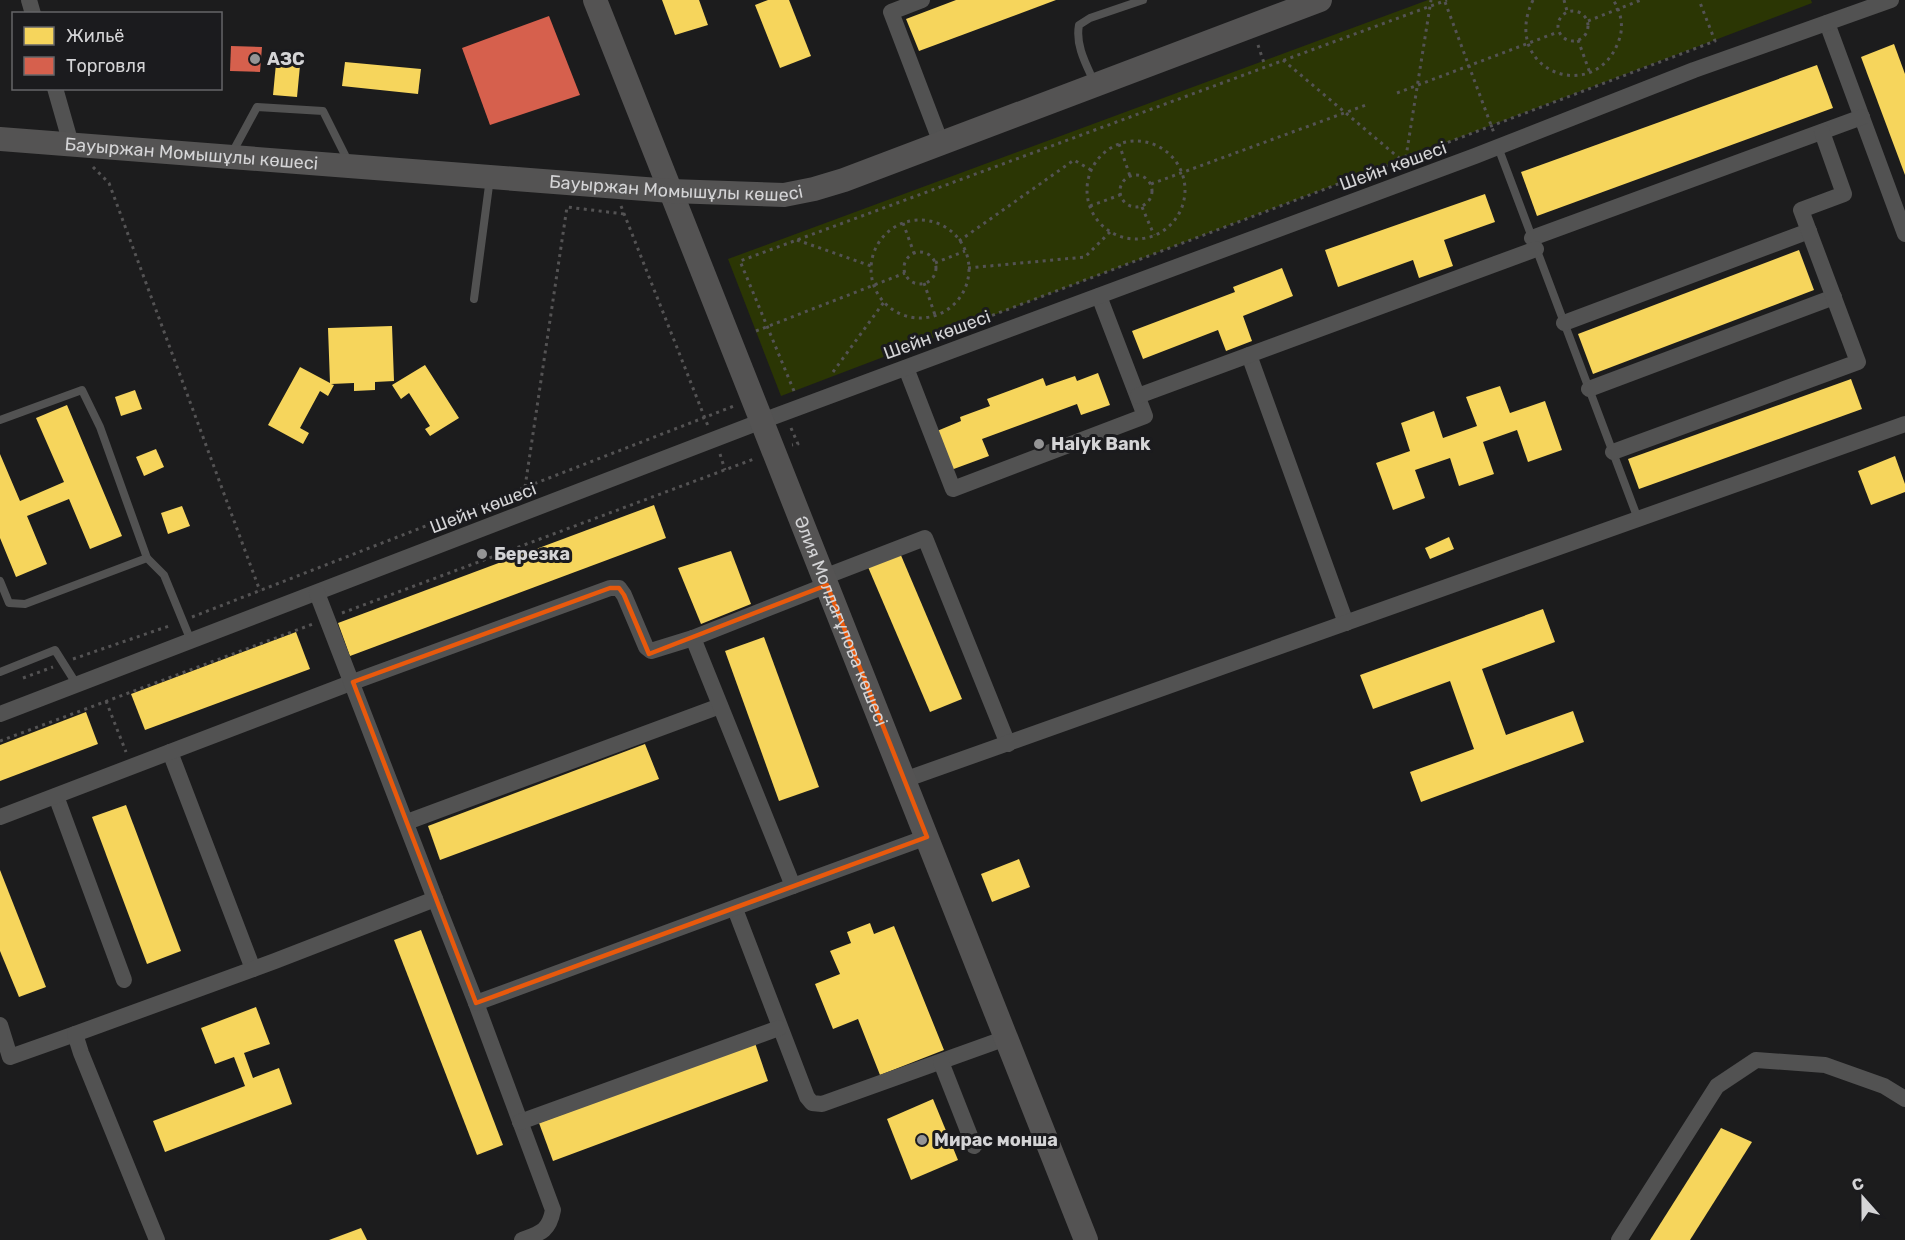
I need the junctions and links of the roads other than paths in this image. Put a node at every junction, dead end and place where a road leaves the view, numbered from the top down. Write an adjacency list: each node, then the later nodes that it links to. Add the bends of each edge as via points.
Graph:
1 (595, 0): 18 (street, Әлия Молдағұлова көшесі)
2 (922, 0): 12 (street, via 891,12)
3 (1143, 0): 7 (lane, via 1079,25 1079,44)
4 (1320, 0): 7 (street, Бауыржан Момышұлы көшесі)
5 (1891, 0): 6 (street, Шейн көшесі)
6 (1827, 23): 9 (street); 14 (street, Шейн көшесі)
7 (1095, 85): 12 (street, Бауыржан Момышұлы көшесі)
8 (56, 90): 13 (street)
9 (1862, 117): 10 (street); 20 (street)
10 (1822, 132): 19 (street, via 1844,194 1802,210); 21 (street)
11 (0, 139): 13 (street, Бауыржан Момышұлы көшесі)
12 (941, 143): 18 (street, Бауыржан Момышұлы көшесі, via 844,180 783,195)
13 (72, 144): 15 (street, Бауыржан Момышұлы көшесі)
14 (1498, 147): 21 (lane); 22 (street, Шейн көшесі)
15 (230, 157): 16 (street, Бауыржан Момышұлы көшесі); 16 (lane, via 257,107 323,111)
16 (350, 166): 17 (street, Бауыржан Момышұлы көшесі)
17 (490, 177): 18 (street, Бауыржан Момышұлы көшесі); 24 (lane)
18 (671, 191): 30 (street, Әлия Молдағұлова көшесі, via 753,399)
19 (1809, 231): 23 (street); 25 (street)
20 (1905, 234)
21 (1534, 243): 25 (lane); 26 (street)
22 (1099, 296): 27 (street, Шейн көшесі); 29 (street)
23 (1834, 297): 28 (street); 33 (street, via 1858,362)
24 (474, 299)
25 (1564, 323): 28 (lane)
26 (1249, 355): 29 (street); 39 (street)
27 (906, 368): 29 (street, via 953,489 1145,416); 30 (street, Шейн көшесі)
28 (1589, 389): 33 (lane)
29 (1138, 396)
30 (773, 417): 37 (street, Әлия Молдағұлова көшесі, via 774,451); 38 (street, Шейн көшесі)
31 (0, 420): 35 (lane, via 82,390 100,427)
32 (1905, 424): 34 (street)
33 (1612, 452): 34 (lane)
34 (1638, 519): 39 (street)
35 (147, 558): 36 (lane, via 25,604 9,603); 41 (lane, via 164,575)
36 (0, 581)
37 (826, 581): 40 (street); 47 (street, via 925,538); 49 (street, Әлия Молдағұлова көшесі)
38 (317, 593): 41 (street, Шейн көшесі); 43 (street)
39 (1346, 623): 47 (street)
40 (693, 638): 43 (street, via 651,651 624,595 619,588 610,588); 45 (street)
41 (191, 641): 44 (street, Шейн көшесі)
42 (0, 672): 44 (lane, via 55,650)
43 (352, 682): 48 (street); 52 (street)
44 (77, 685): 46 (street, Шейн көшесі)
45 (720, 705): 52 (street); 54 (street)
46 (0, 714)
47 (1008, 744): 49 (street)
48 (170, 752): 50 (street); 57 (street)
49 (904, 780): 53 (street, Әлия Молдағұлова көшесі)
50 (56, 796): 51 (street); 58 (street)
51 (0, 817)
52 (406, 822): 55 (street)
53 (927, 837): 54 (street); 63 (street, Әлия Молдағұлова көшесі)
54 (793, 886): 56 (street)
55 (435, 899): 57 (street); 59 (street)
56 (735, 909): 59 (street); 61 (street)
57 (254, 969): 62 (street)
58 (124, 980)
59 (476, 1003): 67 (street)
60 (0, 1025): 64 (street)
61 (779, 1028): 65 (street, via 812,1103 822,1104); 67 (street)
62 (75, 1034): 64 (street); 69 (street)
63 (1006, 1038): 65 (street); 71 (street, Әлия Молдағұлова көшесі)
64 (5, 1059)
65 (941, 1062): 68 (street)
66 (1905, 1099): 72 (street, via 1884,1086 1825,1065 1755,1060 1717,1086)
67 (520, 1122): 70 (street, via 553,1210 550,1224)
68 (974, 1146)
69 (157, 1240)
70 (522, 1240)
71 (1086, 1240)
72 (1620, 1240)

